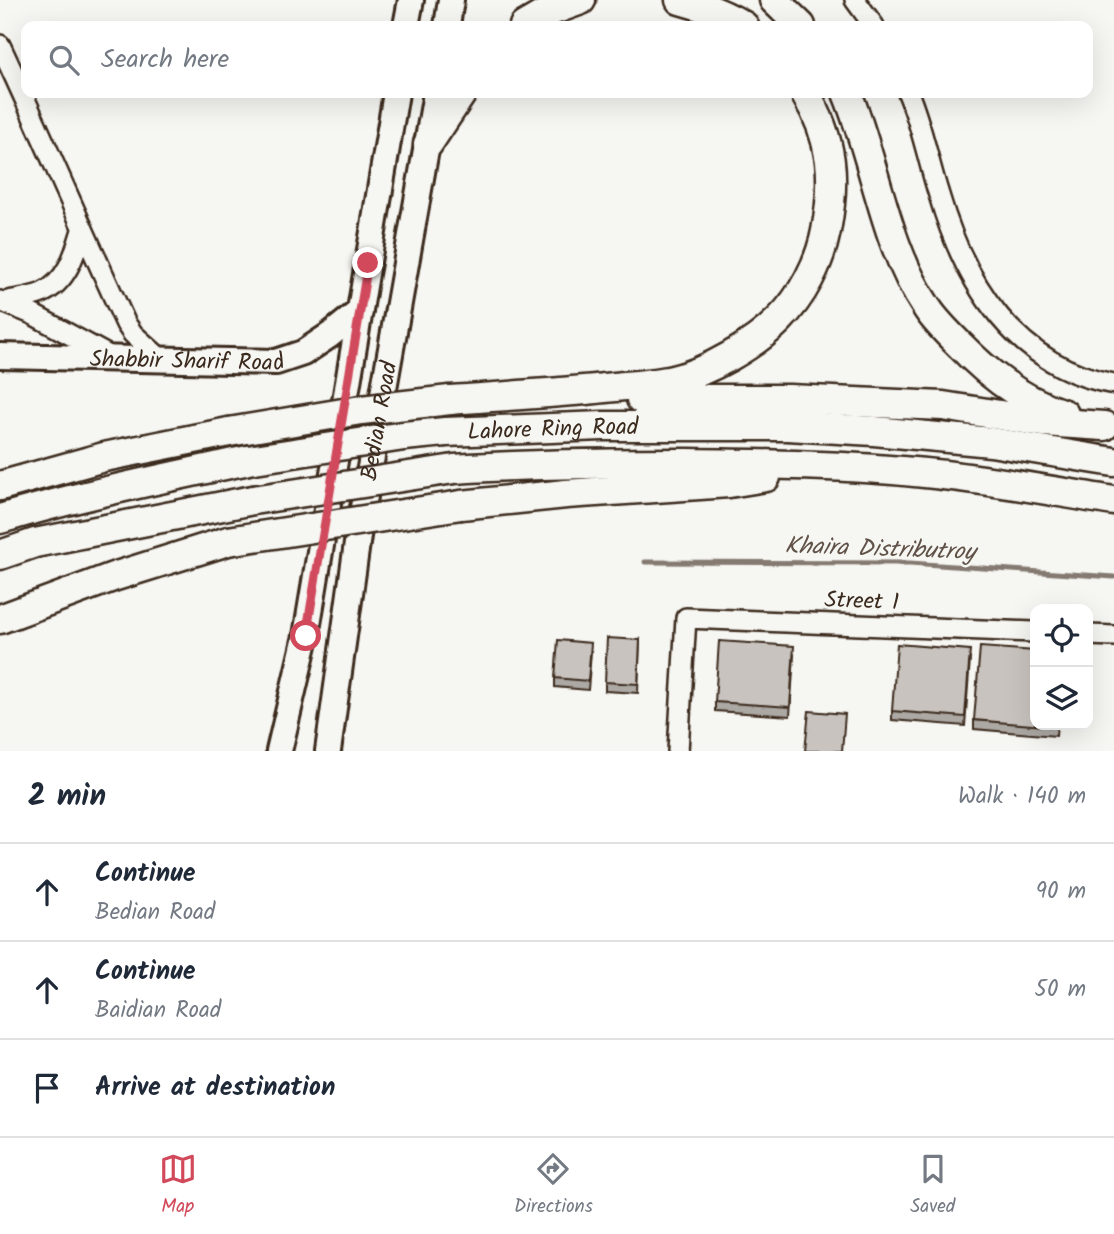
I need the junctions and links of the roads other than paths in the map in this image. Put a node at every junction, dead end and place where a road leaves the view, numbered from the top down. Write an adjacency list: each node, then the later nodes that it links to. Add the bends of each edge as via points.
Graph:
1 (411, 0): 7 (main road)
2 (452, 0): 8 (main road)
3 (581, 0): 9 (highway)
4 (680, 0): 10 (highway)
5 (774, 0): 11 (highway)
6 (855, 0): 12 (street)
7 (408, 21)
8 (448, 21)
9 (533, 21)
10 (736, 21)
11 (796, 21)
12 (870, 21)
13 (0, 45): 14 (street)
14 (21, 90)
15 (25, 98): 23 (street)
16 (395, 98): 25 (main road, Bedian Road)
17 (435, 98): 22 (main road, Bedian Road)
18 (459, 98): 22 (highway)
19 (807, 98): 30 (highway, via 828,146 832,182 823,245 796,300 762,334 702,371 673,380)
20 (849, 98): 31 (highway, via 896,246 928,310 985,369 1015,392 1045,409)
21 (910, 98): 29 (street, via 952,236 983,297 1011,331 1042,357 1095,381)
22 (428, 144): 43 (main road, Bedian Road, via 358,536)
23 (82, 229): 24 (street, via 72,262 56,283 34,296); 28 (street, via 126,324)
24 (2, 301): 27 (street)
25 (360, 311): 28 (main road, Shabbir Sharif Road, via 303,353 276,362); 42 (main road, Bedian Road, via 306,636)
26 (0, 356): 27 (main road, Shabbir Sharif Road)
27 (114, 358): 28 (main road, Shabbir Sharif Road)
28 (162, 359)
29 (1114, 384)
30 (562, 393): 31 (highway, via 943,406); 34 (highway, bridge, via 362,410 229,432 104,457)
31 (1109, 427)
32 (1114, 462): 36 (highway, Lahore Ring Road, bridge, via 991,442 788,426 445,432 248,460)
33 (835, 466): 35 (highway, Lahore Ring Road, via 929,473); 37 (highway, Lahore Ring Road, bridge, via 613,463 454,470 253,500 35,543); 38 (highway, bridge, via 729,483 461,505 229,541)
34 (0, 486)
35 (1114, 501)
36 (0, 519)
37 (0, 555)
38 (0, 619)
39 (1030, 632): 44 (street, Street 1, via 687,618)
40 (1093, 635): 41 (street)
41 (1114, 636)
42 (279, 751)
43 (328, 751)
44 (678, 751)

